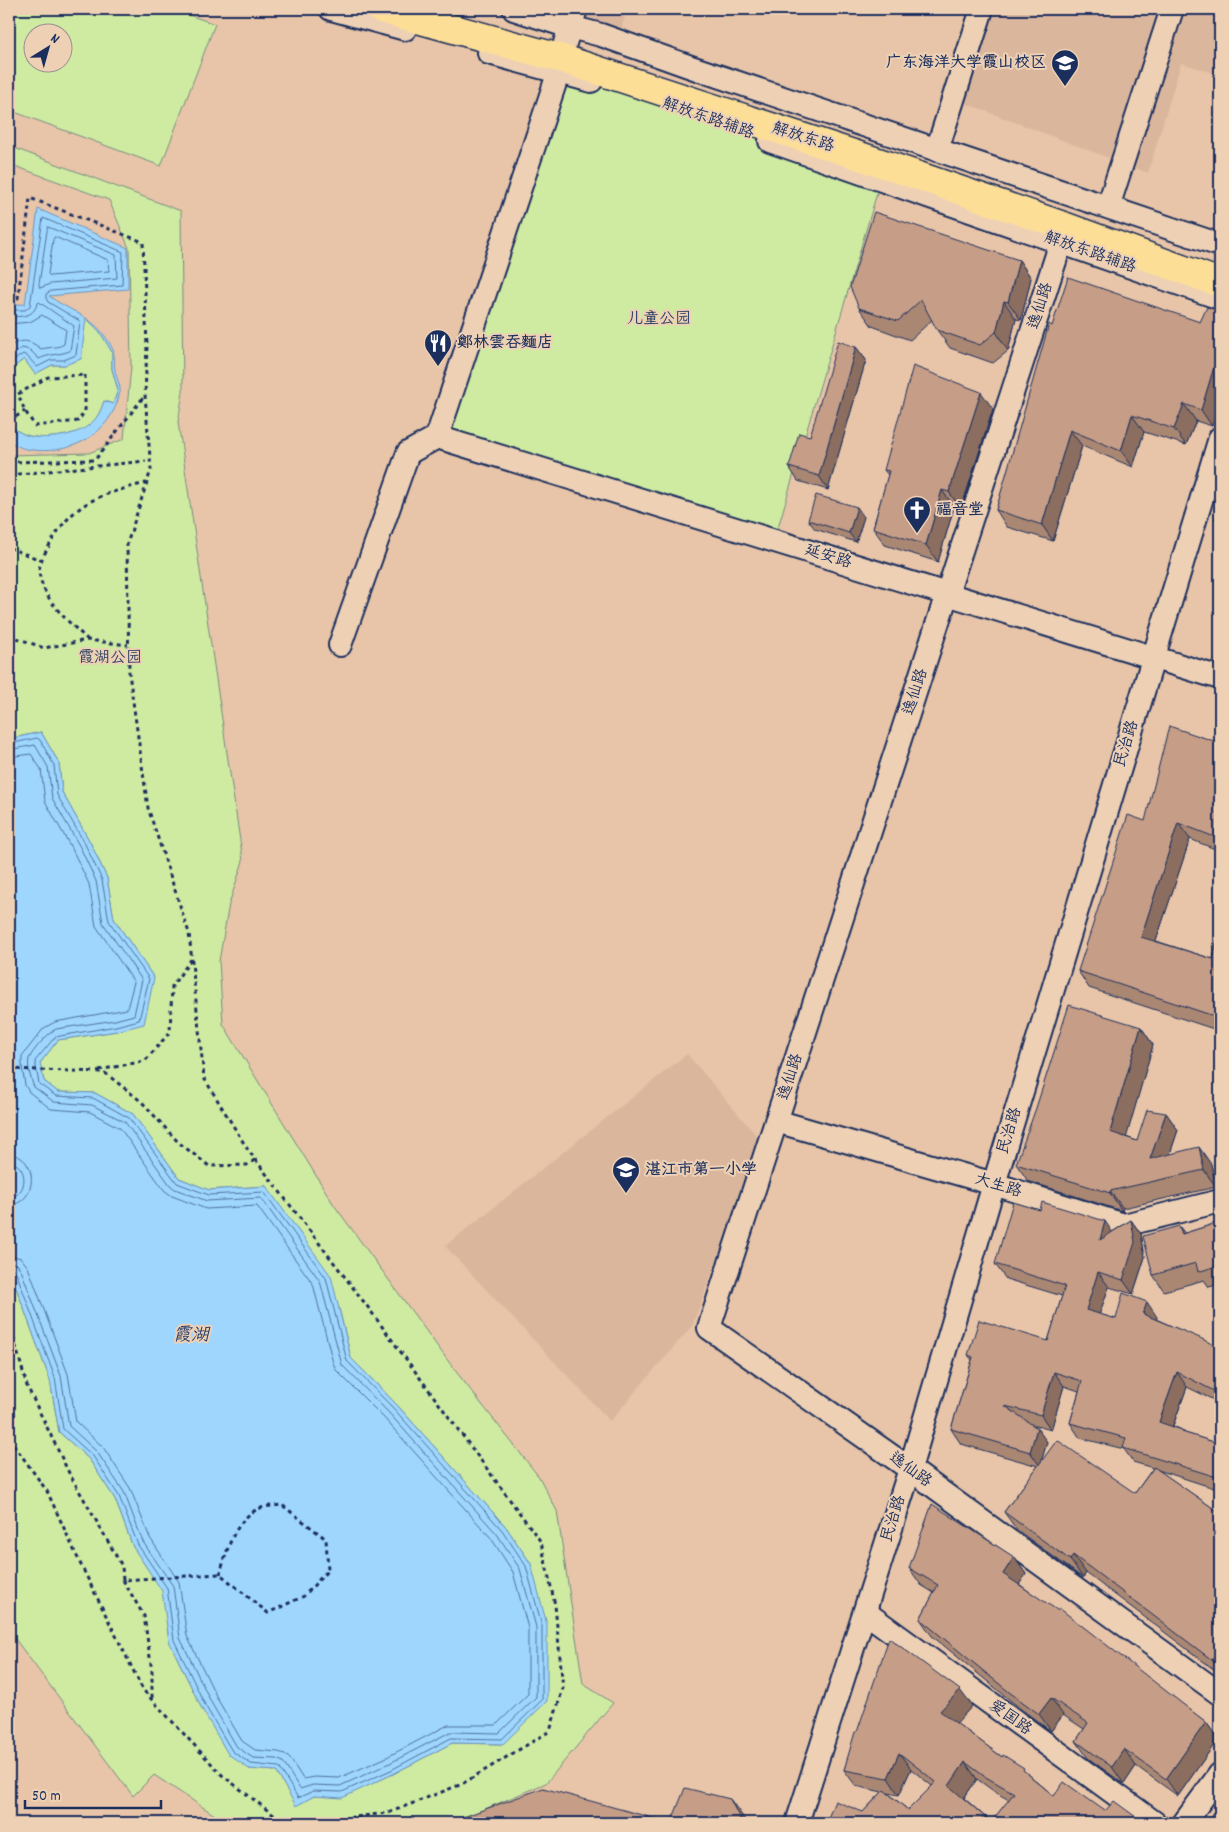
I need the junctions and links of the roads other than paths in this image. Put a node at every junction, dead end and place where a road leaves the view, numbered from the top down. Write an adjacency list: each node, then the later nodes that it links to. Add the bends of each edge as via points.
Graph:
1 (332, 9): 14 (street, 解放东路辅路, via 631,92)
2 (381, 9): 7 (main road, 解放东路)
3 (446, 9): 7 (main road, 解放东路)
4 (514, 9): 7 (street)
5 (982, 9): 8 (street)
6 (1172, 9): 9 (street)
7 (569, 35): 8 (street, via 600,34); 10 (main road, 解放东路, via 881,163); 12 (main road, 解放东路); 15 (street)
8 (937, 150): 9 (street)
9 (1108, 208): 11 (street)
10 (1066, 227): 13 (main road, 解放东路); 17 (street, 逸仙路)
11 (1220, 245)
12 (1220, 269)
13 (1220, 283)
14 (1220, 298)
15 (437, 436): 17 (street, 延安路); 18 (street, via 408,453)
16 (1220, 438): 19 (street, 民治路)
17 (948, 594): 19 (street, 延安路); 21 (street, 逸仙路)
18 (340, 646)
19 (1153, 657): 20 (street, 延安路); 22 (street, 民治路)
20 (1220, 678)
21 (776, 1121): 22 (street, 大生路); 24 (street, 逸仙路, via 709,1328)
22 (994, 1184): 23 (street, 大生路, via 1124,1225); 24 (street, 民治路)
23 (1220, 1201)
24 (910, 1469): 25 (street, 民治路); 26 (street, 逸仙路)
25 (865, 1612): 28 (street, 民治路); 29 (street, 爱国路)
26 (1220, 1694)
27 (1220, 1774): 30 (street)
28 (797, 1823)
29 (1155, 1823)
30 (1184, 1823)

